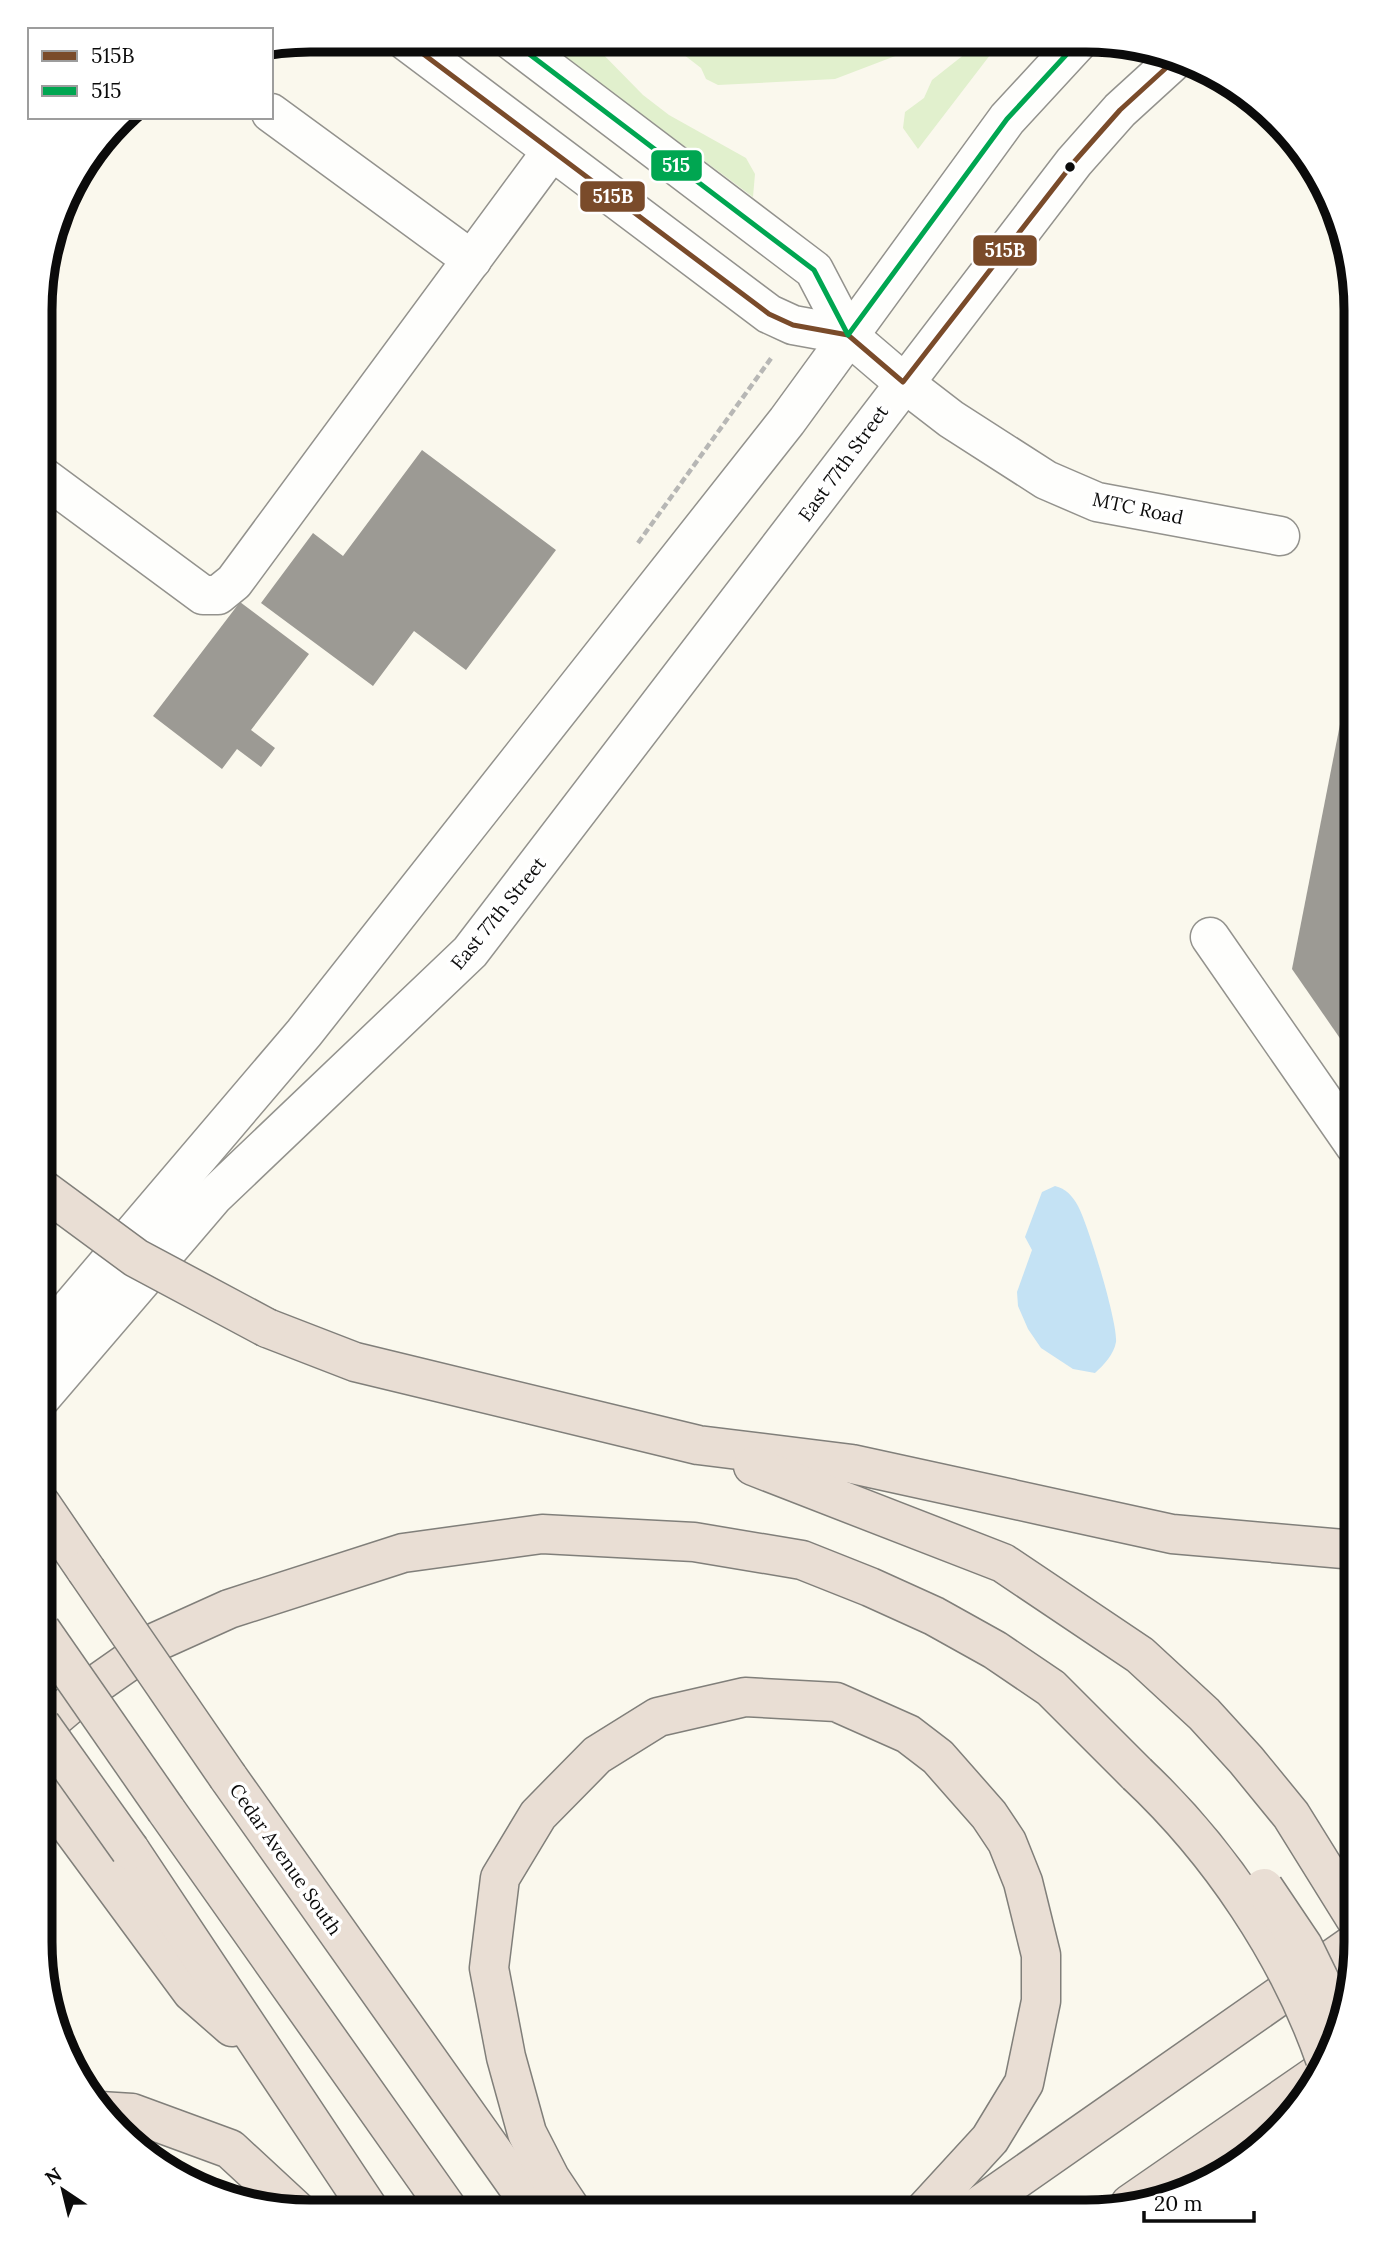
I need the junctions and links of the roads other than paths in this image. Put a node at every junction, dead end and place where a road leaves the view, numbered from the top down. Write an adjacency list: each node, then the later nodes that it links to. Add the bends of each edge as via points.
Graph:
1 (420, 52): 6 (street)
2 (527, 52): 8 (street, via 814,270)
3 (1070, 52): 8 (street, via 1007,119)
4 (1168, 66): 9 (street, East 77th Street, via 1073,162)
5 (273, 114): 7 (street)
6 (551, 152): 7 (street); 8 (street, via 769,314 793,325)
7 (472, 260): 10 (street, via 234,582 218,595 203,595)
8 (848, 335): 9 (street, MTC Road); 15 (street, via 778,432 304,1033)
9 (903, 382): 11 (street, MTC Road, via 951,419 1070,492 1097,502); 16 (street, East 77th Street, via 470,952 214,1196)
10 (53, 484)
11 (1280, 536)
12 (1210, 937): 13 (street)
13 (1344, 1130)
14 (53, 1197): 17 (highway, bridge, via 136,1258 267,1328 355,1362)
15 (53, 1328)
16 (53, 1384)
17 (698, 1446): 19 (highway, via 852,1464 1172,1534); 26 (highway, via 1003,1563 1140,1655 1204,1714 1291,1815)
18 (53, 1522): 36 (highway, Cedar Avenue South, bridge)
19 (1344, 1549)
20 (53, 1647): 35 (highway, bridge)
21 (53, 1717): 23 (highway, via 158,1641 229,1609 403,1553 542,1534 694,1542 802,1560 934,1616 996,1650 1051,1688)
22 (53, 1749): 25 (highway, bridge)
23 (1145, 1766): 28 (highway, bridge, via 1218,1827 1303,1946); 29 (highway, bridge, via 1237,1892 1285,1969)
24 (53, 1799): 25 (highway)
25 (114, 1858): 34 (highway, via 270,2061)
26 (1344, 1900)
27 (1343, 1951): 39 (highway)
28 (1334, 2011)
29 (1321, 2048)
30 (1299, 2087): 32 (highway)
31 (116, 2112): 33 (highway, via 132,2113 230,2149)
32 (1145, 2194)
33 (284, 2199)
34 (363, 2200)
35 (441, 2200)
36 (527, 2200)
37 (565, 2200): 38 (highway, via 527,2133 506,2057 489,1968 499,1878 538,1815 597,1755 658,1717 745,1697 836,1702 908,1734 938,1757 989,1815 1007,1842 1023,1882 1041,1955 1041,2001 1024,2083 990,2139)
38 (934, 2200)
39 (987, 2200)

